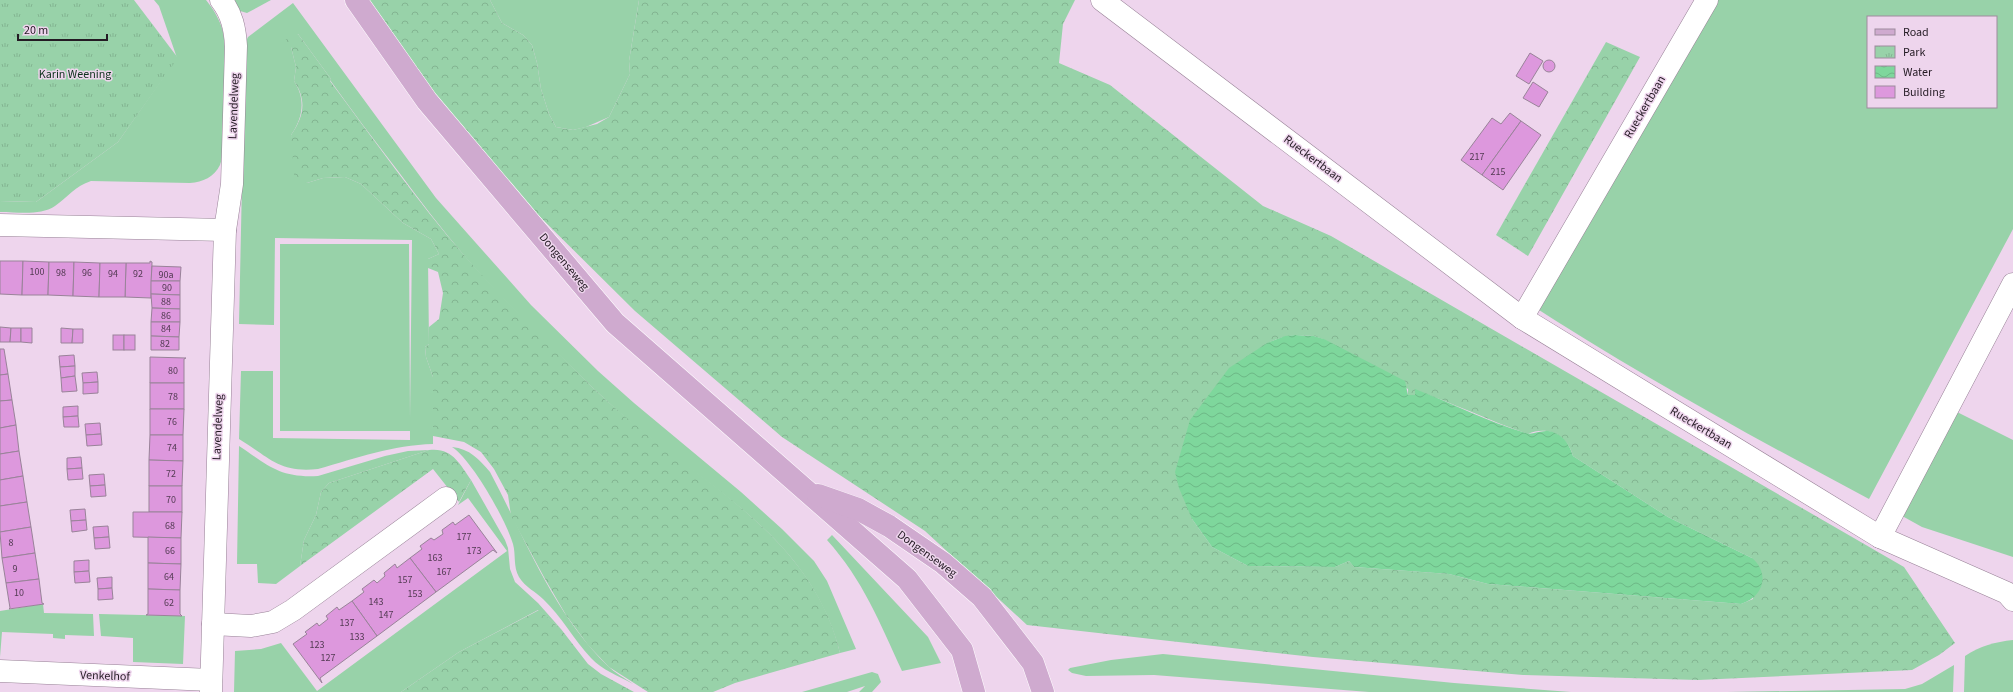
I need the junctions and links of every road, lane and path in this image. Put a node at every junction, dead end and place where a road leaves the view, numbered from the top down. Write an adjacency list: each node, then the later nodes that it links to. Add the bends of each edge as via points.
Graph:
1 (221, 0): 6 (street, Lavendelweg, via 235,29 236,46 232,184)
2 (356, 0): 9 (main road, Dongenseweg, via 427,101 615,323)
3 (1102, 0): 8 (street, Rueckertbaan)
4 (1707, 0): 8 (street, Rueckertbaan)
5 (0, 225): 6 (street)
6 (225, 230): 13 (street, Lavendelweg)
7 (2013, 284): 11 (street)
8 (1522, 318): 11 (street, Rueckertbaan)
9 (808, 492): 16 (main road, Dongenseweg, via 907,579 962,650); 17 (main road, Dongenseweg, via 858,509 943,562 982,597 1033,664)
10 (446, 498): 13 (street, via 273,622 250,626)
11 (1880, 537): 12 (street, Rueckertbaan, via 2007,593)
12 (2013, 600)
13 (213, 624): 15 (street, Lavendelweg)
14 (0, 671): 15 (street, Venkelhof)
15 (211, 686)
16 (974, 692)
17 (1043, 692)

